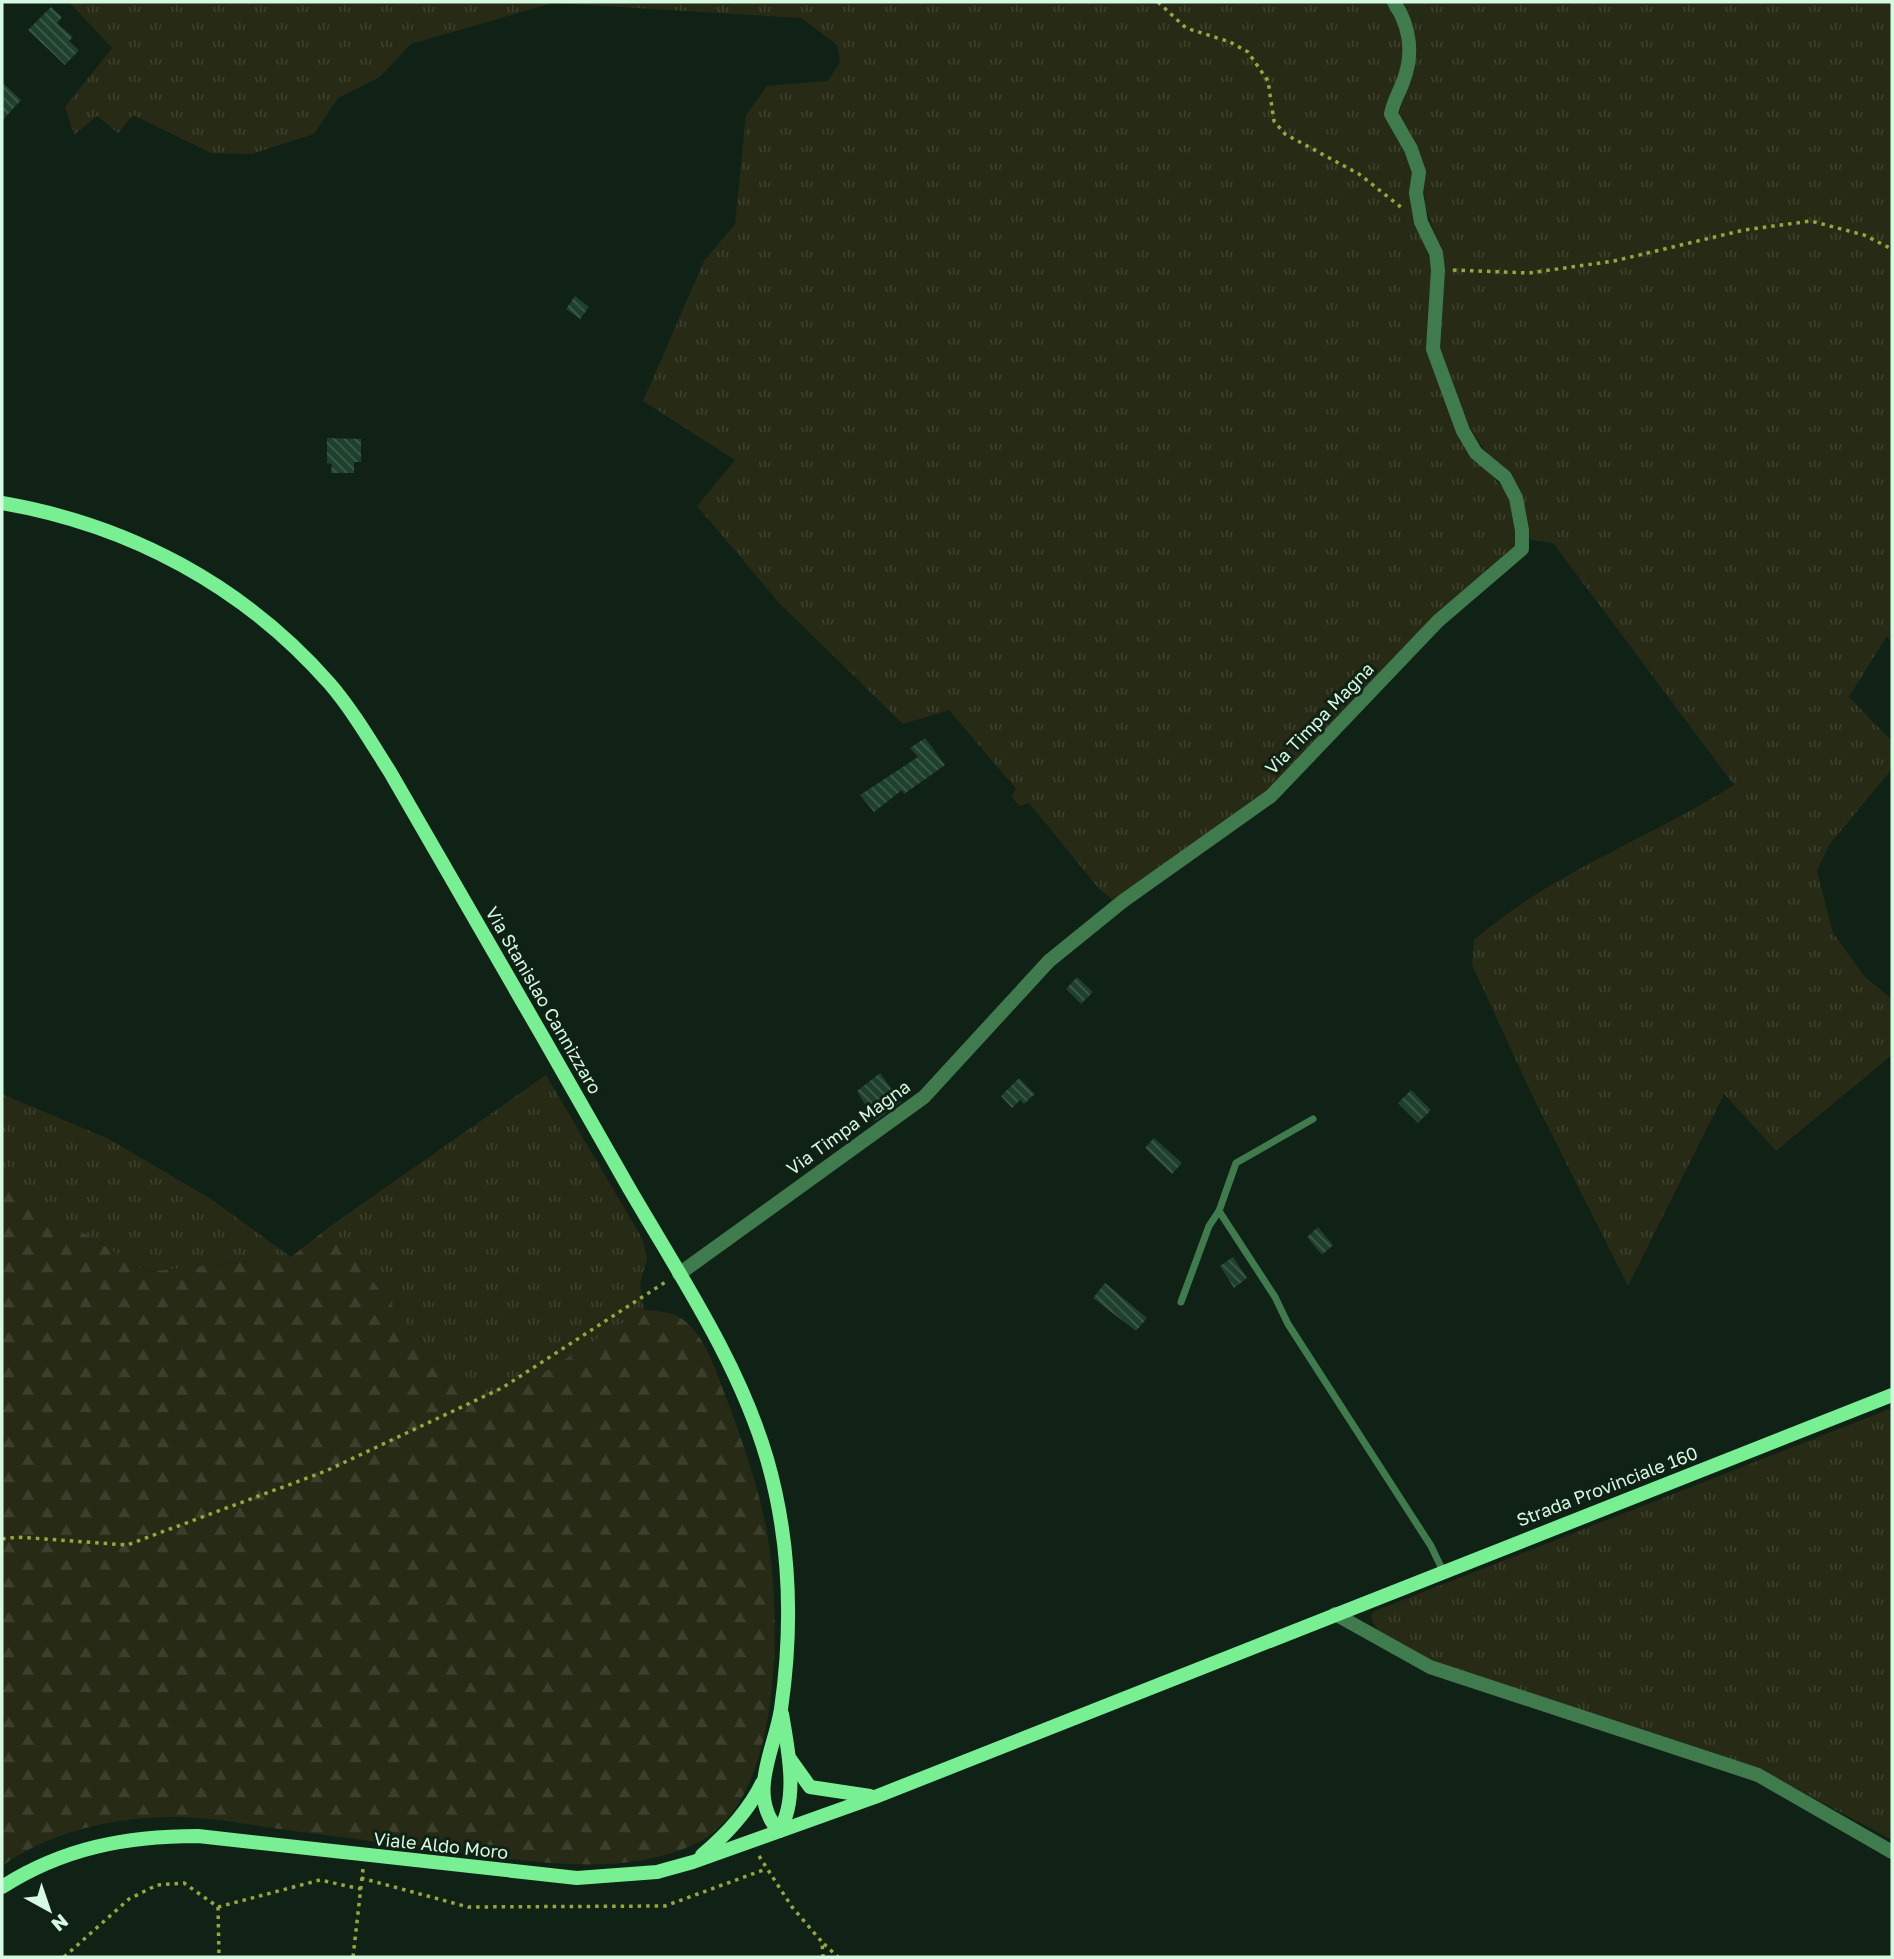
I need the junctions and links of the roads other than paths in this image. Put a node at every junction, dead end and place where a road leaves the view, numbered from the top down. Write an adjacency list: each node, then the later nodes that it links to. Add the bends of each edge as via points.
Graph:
1 (1394, 2): 5 (street, Via Timpa Magna, via 1404,17 1410,51 1391,114 1419,172 1416,193 1421,222 1436,253 1433,349 1463,431 1476,453 1505,477 1516,498 1522,548 1438,621 1271,796 1123,901 1049,961 924,1097)
2 (2, 503): 5 (street, Via Stanislao Cannizzaro, via 82,522 169,556 249,607 331,686 390,772)
3 (1314, 1119): 4 (lane, via 1236,1163)
4 (1219, 1211): 6 (lane); 8 (lane)
5 (679, 1274): 10 (street, Via Stanislao Cannizzaro, via 724,1352 767,1459 785,1550 789,1613)
6 (1181, 1302)
7 (1892, 1395): 8 (street, Strada Provinciale 160)
8 (1443, 1571): 9 (street, Strada Provinciale 160)
9 (1335, 1614): 13 (street, Strada Provinciale 160); 15 (street, via 1430,1667 1758,1775)
10 (781, 1710): 11 (street); 12 (street)
11 (790, 1758): 13 (street, via 810,1787); 14 (street, via 786,1820)
12 (763, 1782): 14 (street, via 764,1806); 16 (street, via 737,1822)
13 (875, 1797): 14 (street, Viale Aldo Moro)
14 (779, 1831): 16 (street, Viale Aldo Moro)
15 (1892, 1852)
16 (693, 1862): 17 (street, Viale Aldo Moro, via 657,1872 577,1878 198,1836 133,1838 66,1854)
17 (2, 1887)

